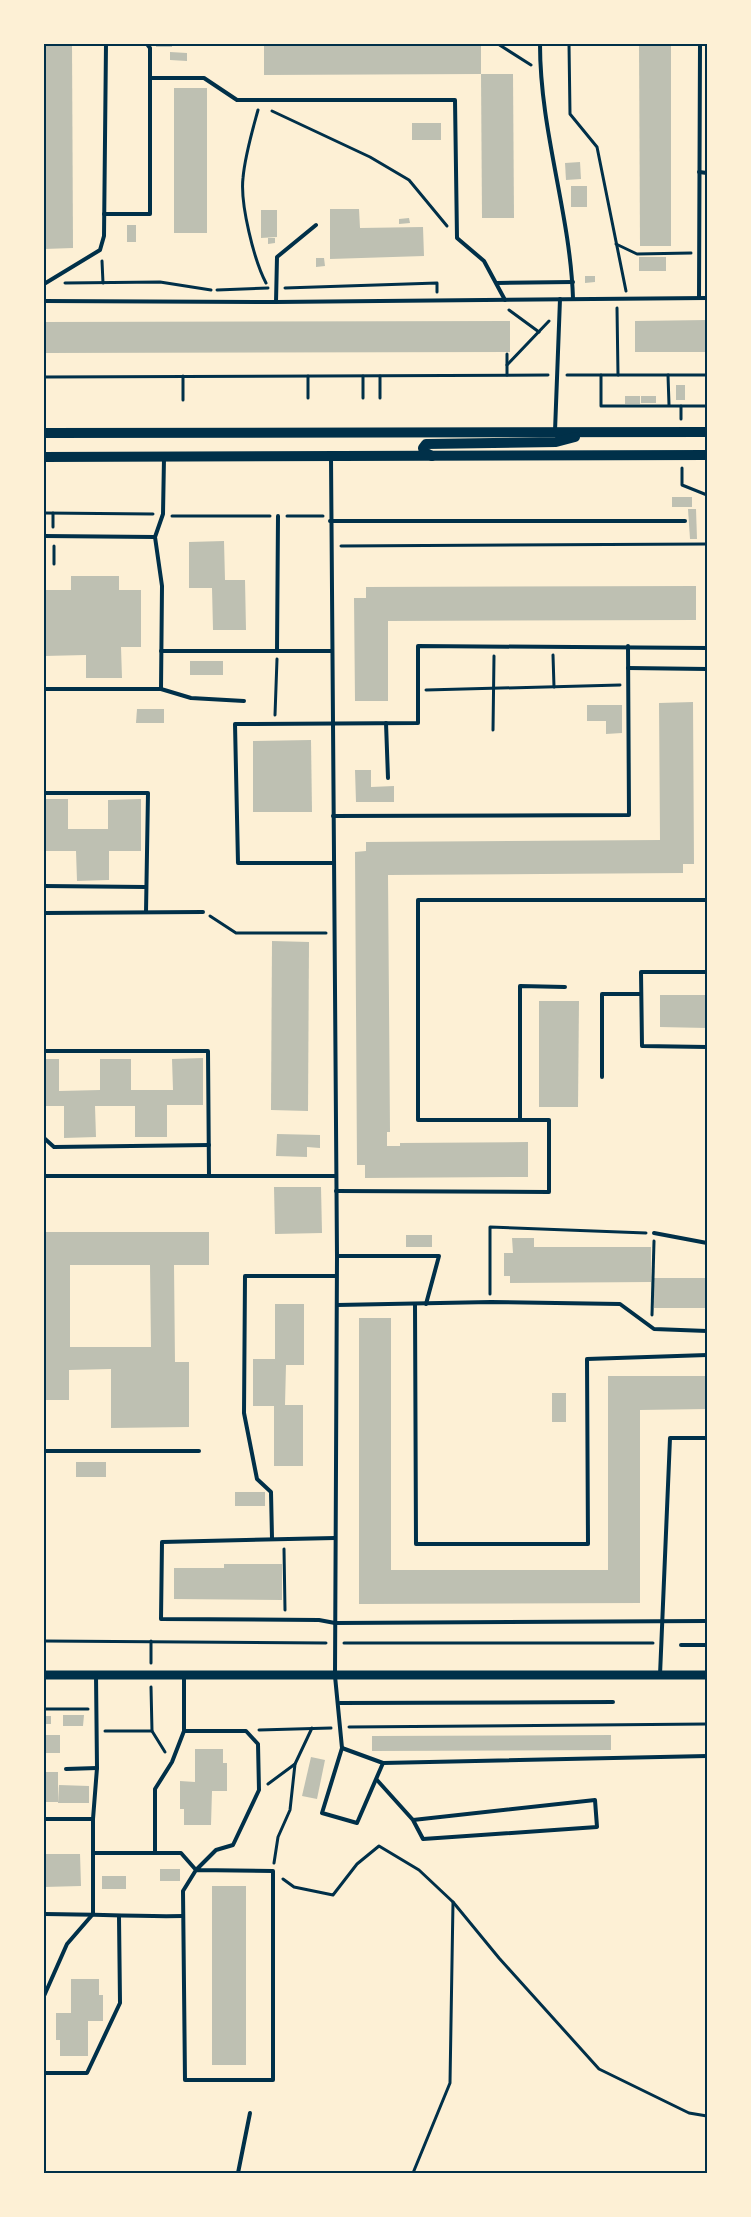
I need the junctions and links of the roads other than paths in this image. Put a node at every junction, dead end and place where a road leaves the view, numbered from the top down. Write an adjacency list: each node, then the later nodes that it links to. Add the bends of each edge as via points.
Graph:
1 (106, 44): 8 (lane)
2 (147, 44): 5 (lane, via 150,48)
3 (540, 44): 10 (lane, via 543,107)
4 (700, 44): 6 (lane)
5 (150, 78): 8 (lane, via 150,214); 12 (lane, via 204,78 237,100 455,100 457,238 484,261)
6 (699, 172): 7 (lane); 14 (lane)
7 (707, 173)
8 (104, 214): 11 (lane, via 100,250)
9 (316, 225): 19 (lane, via 277,257)
10 (573, 282): 12 (lane); 13 (lane)
11 (45, 284)
12 (497, 284): 17 (lane)
13 (573, 298): 14 (lane); 16 (lane)
14 (699, 298): 15 (lane)
15 (707, 298)
16 (560, 299): 17 (lane); 23 (lane)
17 (506, 300): 19 (lane)
18 (44, 301): 19 (lane)
19 (276, 302)
20 (707, 432): 24 (main road)
21 (44, 433): 22 (main road)
22 (79, 433): 23 (main road); 25 (main road, via 58,440)
23 (555, 433): 24 (main road)
24 (591, 433): 27 (main road, via 556,442 426,444 424,452)
25 (44, 440)
26 (707, 455): 27 (main road)
27 (432, 456): 29 (main road)
28 (44, 457): 30 (main road)
29 (331, 457): 30 (main road); 32 (lane)
30 (164, 458): 35 (lane, via 163,514)
31 (278, 516): 39 (lane)
32 (330, 518): 33 (lane); 40 (lane)
33 (684, 521)
34 (44, 536): 35 (lane)
35 (154, 537): 38 (lane, via 162,586)
36 (628, 646): 37 (lane); 41 (lane); 47 (lane, via 418,646 418,723)
37 (707, 648)
38 (162, 650): 39 (lane); 43 (lane)
39 (277, 651): 40 (lane)
40 (332, 651): 46 (lane)
41 (628, 668): 42 (lane); 50 (lane, via 629,815)
42 (707, 669)
43 (162, 688): 44 (lane); 45 (lane, via 191,698)
44 (44, 689)
45 (244, 701)
46 (332, 723): 47 (lane); 50 (lane); 51 (lane, via 235,724 238,863)
47 (386, 723): 48 (lane)
48 (388, 778)
49 (44, 793): 53 (lane, via 148,793)
50 (333, 816): 51 (lane)
51 (334, 863): 69 (lane)
52 (44, 886): 53 (lane)
53 (146, 887): 55 (lane)
54 (707, 900): 64 (lane, via 418,900 418,1120)
55 (146, 912): 56 (lane); 57 (lane)
56 (203, 912)
57 (44, 913)
58 (707, 972): 60 (lane, via 641,972)
59 (565, 987): 64 (lane, via 520,986)
60 (641, 994): 61 (lane, via 642,1046); 63 (lane, via 602,994)
61 (707, 1047)
62 (44, 1051): 66 (lane, via 208,1051)
63 (602, 1077)
64 (520, 1120): 70 (lane, via 549,1120 549,1192)
65 (44, 1138): 66 (lane, via 54,1147)
66 (209, 1145): 68 (lane)
67 (44, 1176): 68 (lane)
68 (209, 1176): 69 (lane)
69 (336, 1176): 70 (lane)
70 (336, 1191): 73 (lane)
71 (654, 1233): 72 (lane)
72 (707, 1243)
73 (337, 1256): 74 (lane); 76 (lane, via 439,1256)
74 (336, 1276): 77 (lane); 83 (lane, via 245,1276 244,1413 258,1479 271,1492)
75 (415, 1304): 76 (lane); 77 (lane); 79 (lane, via 416,1544 588,1544 587,1359)
76 (426, 1304): 78 (lane, via 620,1304 654,1329)
77 (337, 1305): 84 (lane)
78 (707, 1331)
79 (707, 1355)
80 (707, 1438): 85 (lane, via 670,1438)
81 (44, 1451): 82 (lane)
82 (199, 1451)
83 (272, 1538): 84 (lane); 87 (lane, via 162,1542 161,1619 319,1620)
84 (335, 1538): 87 (lane)
85 (662, 1621): 86 (lane); 87 (lane); 92 (lane)
86 (707, 1621)
87 (335, 1623): 95 (lane)
88 (682, 1645): 89 (lane)
89 (707, 1645)
90 (44, 1675): 91 (street)
91 (96, 1675): 94 (street); 102 (lane)
92 (660, 1675): 93 (street); 95 (street)
93 (707, 1675)
94 (184, 1676): 95 (street); 98 (lane)
95 (336, 1676): 97 (lane)
96 (613, 1702): 97 (lane)
97 (340, 1703): 99 (lane)
98 (184, 1731): 109 (lane, via 172,1762 154,1789); 110 (lane, via 246,1731 258,1744 259,1790 234,1845 216,1850)
99 (342, 1748): 101 (lane); 104 (lane, via 322,1813 357,1823)
100 (707, 1756): 101 (lane)
101 (383, 1763): 104 (lane)
102 (97, 1768): 103 (lane); 106 (lane)
103 (66, 1769)
104 (377, 1780): 107 (lane)
105 (44, 1819): 106 (lane)
106 (94, 1819): 108 (lane)
107 (412, 1820): 107 (lane, via 424,1839 597,1827 595,1800)
108 (93, 1853): 109 (lane); 112 (lane)
109 (155, 1853): 110 (lane, via 181,1853)
110 (196, 1870): 113 (lane, via 183,1892); 113 (lane, via 273,1872 273,2080 185,2080)
111 (44, 1914): 112 (lane)
112 (93, 1914): 114 (lane); 115 (lane, via 67,1944)
113 (183, 1916): 114 (lane)
114 (119, 1917): 116 (lane, via 120,2003 86,2073)
115 (44, 1996)
116 (44, 2073)
117 (250, 2113): 118 (lane)
118 (238, 2173)

